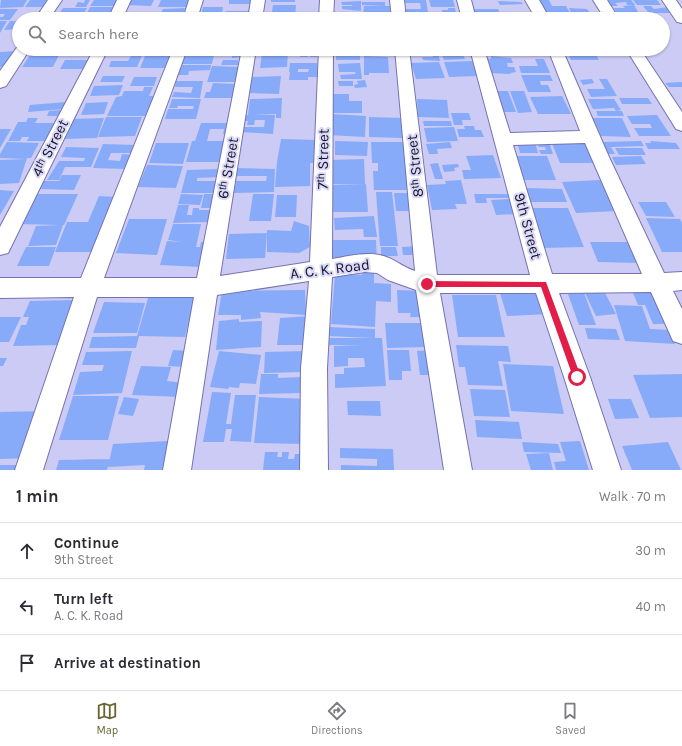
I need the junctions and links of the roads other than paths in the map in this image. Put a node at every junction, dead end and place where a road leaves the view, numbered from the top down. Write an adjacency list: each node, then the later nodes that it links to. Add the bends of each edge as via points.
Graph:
1 (55, 0): 11 (street)
2 (124, 0): 12 (street)
3 (196, 0): 13 (street)
4 (258, 0): 14 (street)
5 (327, 0): 15 (street)
6 (397, 0): 16 (street)
7 (464, 0): 17 (street)
8 (532, 0): 18 (street)
9 (600, 0): 19 (street)
10 (669, 0): 20 (street)
11 (47, 12)
12 (118, 12)
13 (192, 12)
14 (256, 12)
15 (326, 12)
16 (398, 12)
17 (467, 12)
18 (539, 12)
19 (608, 12)
20 (682, 19)
21 (18, 56): 30 (street)
22 (96, 56): 34 (street, 4ᵗʰ Street)
23 (177, 56): 42 (street)
24 (248, 56): 40 (street, 6ᵗʰ Street)
25 (326, 56): 35 (street, 7ᵗʰ Street)
26 (403, 56): 38 (street, 8ᵗʰ Street)
27 (479, 56): 33 (street, 9th Street)
28 (558, 56): 32 (street)
29 (638, 56): 31 (street)
30 (0, 83)
31 (682, 125)
32 (590, 138): 33 (street); 37 (street)
33 (503, 139): 39 (street, 9th Street)
34 (0, 247)
35 (321, 269): 38 (street, A. C. K. Road, via 364,263 381,264 396,274); 40 (street, A. C. K. Road); 46 (street, 7ᵗʰ Street, via 314,368)
36 (682, 281): 37 (street, A. C. K. Road)
37 (657, 283): 39 (street, A. C. K. Road); 43 (street)
38 (427, 284): 39 (street, A. C. K. Road); 47 (street, 8ᵗʰ Street)
39 (544, 284): 48 (street, 9th Street)
40 (207, 286): 42 (street, A. C. K. Road); 45 (street, 6ᵗʰ Street)
41 (0, 288): 42 (street, A. C. K. Road)
42 (89, 288): 44 (street)
43 (682, 333)
44 (29, 470)
45 (177, 470)
46 (314, 470)
47 (458, 470)
48 (607, 470)

